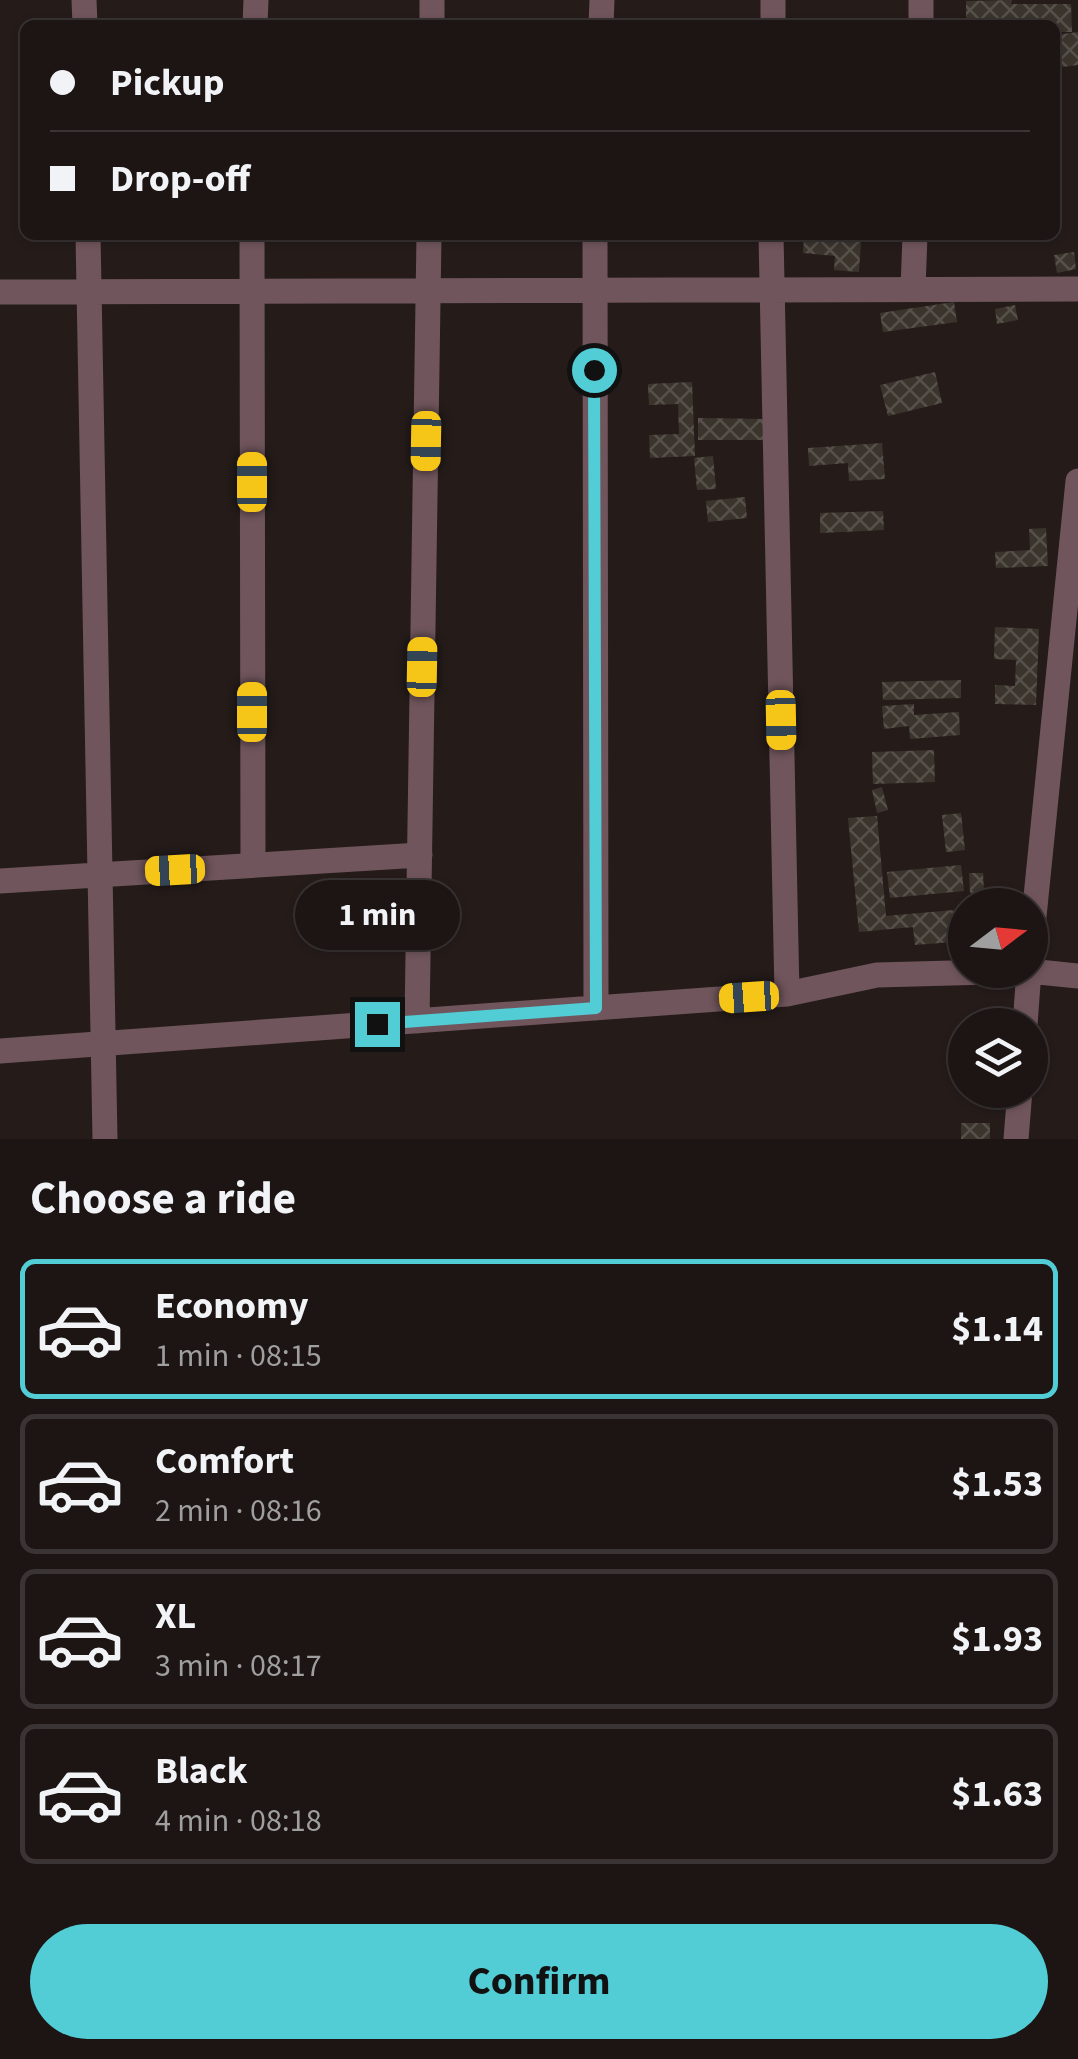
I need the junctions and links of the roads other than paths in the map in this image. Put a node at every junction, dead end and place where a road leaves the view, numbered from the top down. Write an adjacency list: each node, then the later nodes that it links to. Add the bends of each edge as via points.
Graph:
1 (88, 240): 12 (street)
2 (252, 240): 13 (street)
3 (428, 240): 9 (street)
4 (595, 240): 10 (street)
5 (771, 240): 11 (street)
6 (915, 240): 7 (street)
7 (913, 289): 8 (street); 11 (street)
8 (1078, 289)
9 (428, 290): 10 (street); 13 (street); 16 (street)
10 (593, 290): 11 (street); 25 (street)
11 (771, 290): 24 (street)
12 (88, 291): 13 (street); 14 (street); 18 (street)
13 (251, 291): 17 (street)
14 (0, 292)
15 (1078, 482): 20 (street)
16 (420, 855): 17 (street); 26 (street)
17 (253, 865): 18 (street)
18 (98, 874): 19 (street); 27 (street)
19 (0, 881)
20 (1037, 888)
21 (948, 972): 24 (street, via 877,974)
22 (1048, 972): 23 (street)
23 (1078, 976)
24 (787, 994): 25 (street)
25 (596, 1008): 26 (street)
26 (417, 1020): 27 (street)
27 (100, 1044): 28 (street); 30 (street)
28 (0, 1051)
29 (1019, 1108): 31 (street)
30 (104, 1139)
31 (1016, 1139)

